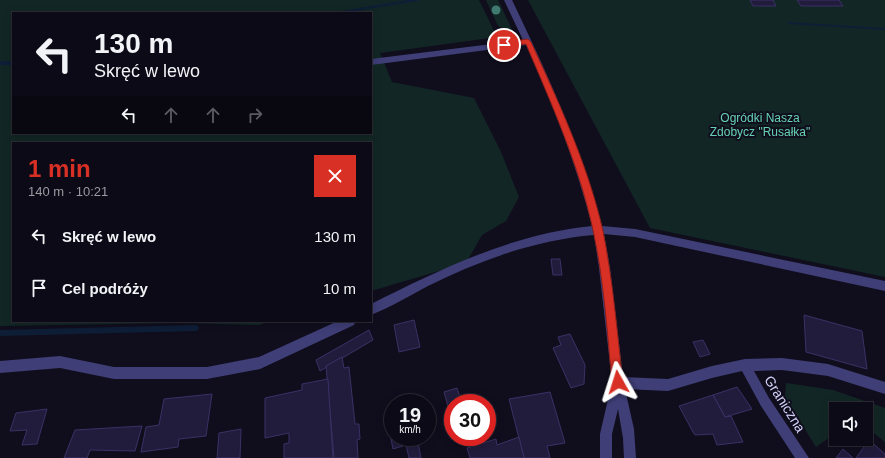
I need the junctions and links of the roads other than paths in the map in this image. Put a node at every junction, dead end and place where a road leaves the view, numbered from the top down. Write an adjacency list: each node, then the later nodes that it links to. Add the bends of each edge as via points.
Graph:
1 (508, 0): 2 (street)
2 (528, 42): 3 (street); 4 (street, via 584,177)
3 (372, 62)
4 (598, 230): 5 (street, via 635,233); 6 (street, via 545,238 497,252 433,279); 10 (street)
5 (885, 286)
6 (372, 310)
7 (348, 322): 9 (street, via 260,363 207,373 114,374 60,362)
8 (745, 365): 10 (street, via 668,385); 11 (street, via 788,364 828,370); 14 (street, Graniczna, via 765,402)
9 (0, 367)
10 (618, 382): 12 (street, via 606,434); 13 (street, via 630,439)
11 (885, 388)
12 (606, 458)
13 (630, 458)
14 (802, 458)

